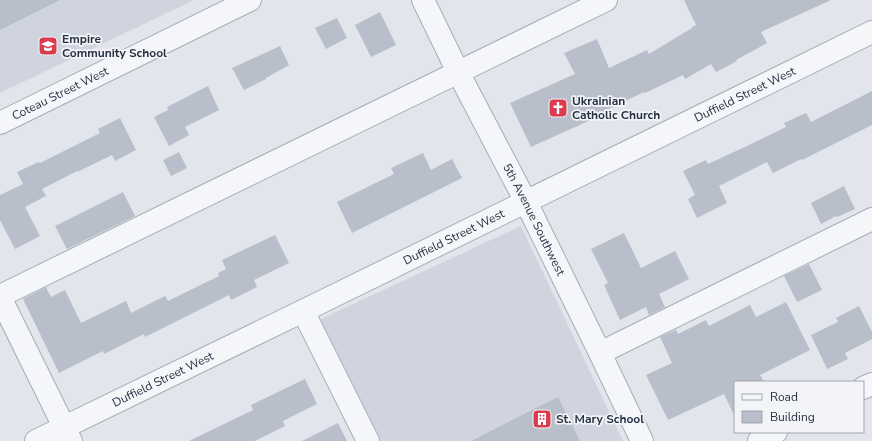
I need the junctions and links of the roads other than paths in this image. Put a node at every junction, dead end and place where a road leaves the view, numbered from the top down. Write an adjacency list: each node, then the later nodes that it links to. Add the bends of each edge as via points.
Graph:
1 (250, 0): 6 (street, Coteau Street West)
2 (423, 0): 5 (street, 5th Avenue Southwest)
3 (606, 0): 5 (street)
4 (872, 32): 7 (street, Duffield Street West)
5 (458, 72): 7 (street, 5th Avenue Southwest); 9 (street)
6 (0, 123)
7 (526, 202): 10 (street, Duffield Street West); 11 (street, 5th Avenue Southwest)
8 (872, 219): 11 (street)
9 (0, 296): 13 (street)
10 (303, 311): 13 (street, Duffield Street West); 15 (street)
11 (600, 353): 16 (street, 5th Avenue Southwest)
12 (774, 433): 17 (street)
13 (68, 434): 14 (street, Duffield Street West)
14 (36, 441)
15 (368, 441)
16 (642, 441)
17 (759, 441)

